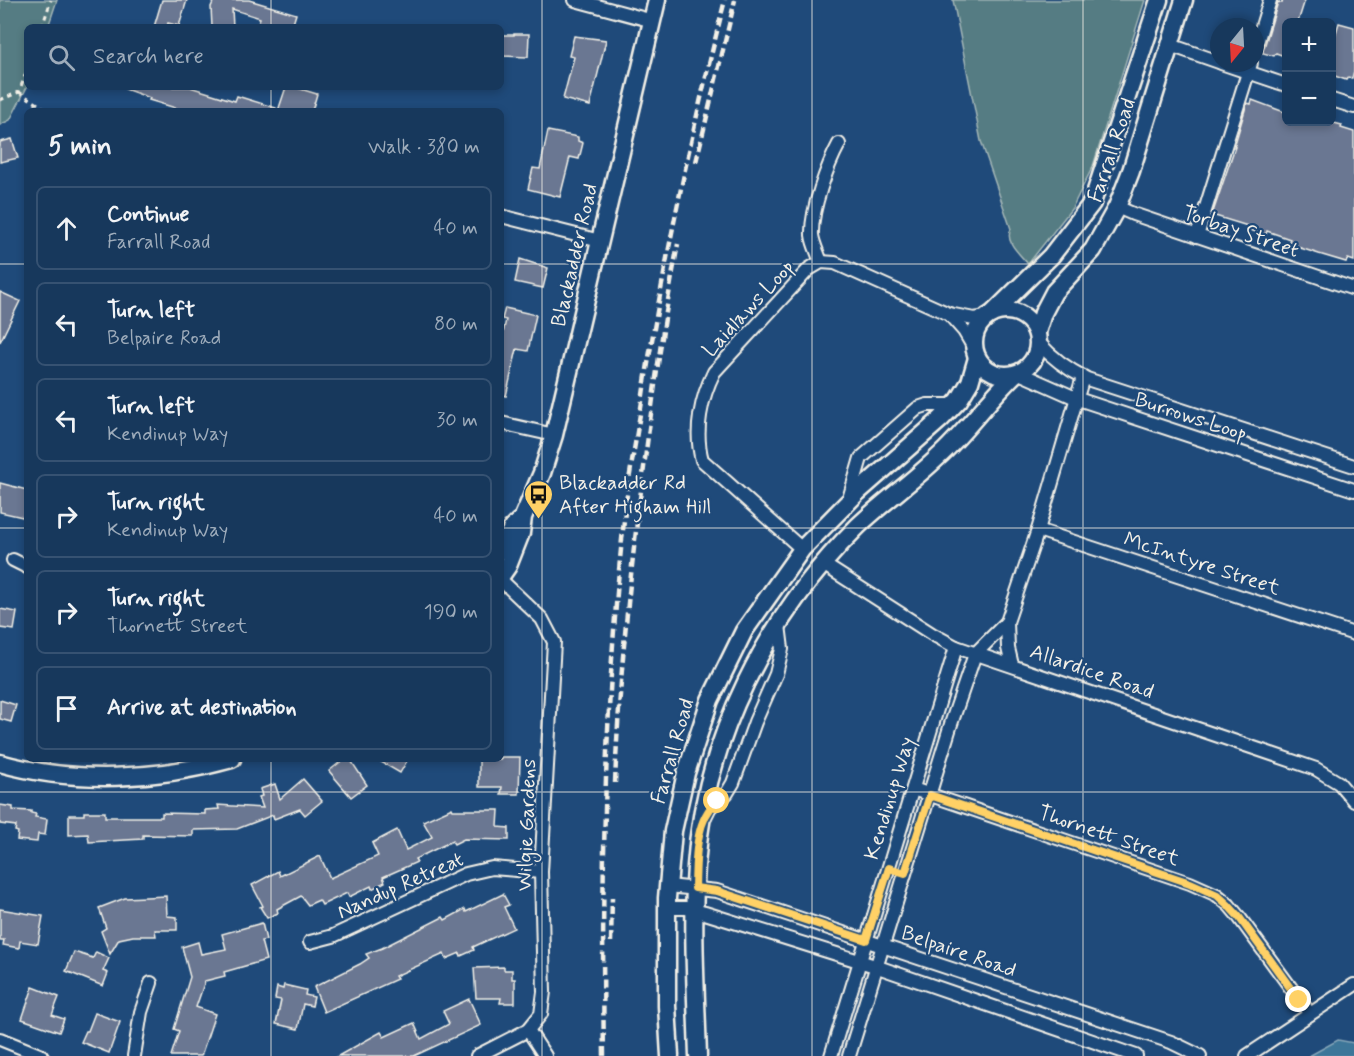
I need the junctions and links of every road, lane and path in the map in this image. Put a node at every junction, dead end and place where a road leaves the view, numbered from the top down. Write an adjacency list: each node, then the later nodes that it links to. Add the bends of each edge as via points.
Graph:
1 (51, 0): 9 (path)
2 (575, 0): 8 (street)
3 (657, 0): 8 (main road, Blackadder Road)
4 (1159, 0): 29 (main road, Farrall Road, via 1092,203 1051,256)
5 (1184, 0): 10 (main road, Farrall Road)
6 (1270, 0): 7 (street)
7 (1264, 20)
8 (652, 21): 25 (main road, Blackadder Road)
9 (43, 24)
10 (1170, 45): 11 (street); 22 (main road, Farrall Road)
11 (1210, 59)
12 (1248, 72): 24 (street)
13 (1258, 72): 15 (street)
14 (24, 78): 16 (path)
15 (1282, 83)
16 (19, 92): 17 (path); 20 (path)
17 (0, 100)
18 (1336, 101): 19 (street)
19 (1354, 107)
20 (44, 108)
21 (838, 144): 26 (street, via 825,171 812,227)
22 (1117, 207): 24 (street, Torbay Street); 30 (main road, Farrall Road, via 1093,250 1054,292 1043,313)
23 (504, 217): 25 (street)
24 (1197, 236): 27 (street, Torbay Street)
25 (600, 241): 39 (main road, Blackadder Road)
26 (821, 262): 28 (street, Laidlaws Loop, via 836,263); 50 (street, Laidlaws Loop, via 809,269 714,372 698,429 702,460)
27 (1354, 289)
28 (948, 314): 29 (street, Laidlaws Loop, via 974,319); 31 (street, Laidlaws Loop, via 964,331)
29 (990, 315): 30 (main road, via 1002,311 1023,315); 31 (main road, via 977,328)
30 (1038, 337): 32 (main road, via 1038,354); 33 (street, Burrows Loop, via 1059,363)
31 (976, 353): 32 (main road, via 983,367 992,373); 35 (main road, Farrall Road, via 970,382)
32 (1016, 374): 34 (street, Burrows Loop); 52 (main road, Farrall Road, via 938,458 859,525)
33 (1083, 377): 34 (street); 36 (street, Burrows Loop)
34 (1078, 399): 38 (street, Burrows Loop); 48 (street)
35 (955, 405): 46 (main road, Farrall Road); 46 (street, Farrall Road, via 918,408 861,458)
36 (1186, 411): 38 (street); 40 (street, Burrows Loop)
37 (504, 424): 39 (street)
38 (1181, 433): 41 (street, Burrows Loop)
39 (554, 435): 47 (main road, Blackadder Road)
40 (1263, 436): 41 (street); 42 (street, Burrows Loop)
41 (1256, 457): 44 (street, Burrows Loop)
42 (1338, 461): 43 (street, Burrows Loop); 44 (street)
43 (1354, 466)
44 (1332, 482): 45 (street, Burrows Loop)
45 (1354, 490)
46 (847, 503): 50 (main road, Farrall Road)
47 (523, 517): 49 (main road, Blackadder Road); 54 (main road, Blackadder Road, via 521,533)
48 (1038, 530): 56 (street); 58 (street, McIntyre Street)
49 (504, 545)
50 (802, 549): 73 (main road, Farrall Road, via 744,631 710,700 686,773 673,831)
51 (13, 560): 53 (street)
52 (823, 564): 57 (main road, Farrall Road); 59 (street, Allardice Road)
53 (24, 566)
54 (504, 573)
55 (504, 581): 71 (street, Wilgie Gardens, via 542,619 554,642)
56 (1007, 622): 60 (street); 61 (street)
57 (778, 625): 69 (main road, Farrall Road, via 733,712 712,768); 69 (street, Farrall Road, via 781,661 733,783 727,794 710,807)
58 (1354, 634)
59 (956, 646): 60 (street, Allardice Road); 62 (street, Kendinup Way)
60 (975, 654): 61 (street, Allardice Road); 63 (street, Kendinup Way)
61 (1012, 665): 68 (street, Allardice Road, via 1316,769 1339,783)
62 (934, 718): 63 (street); 66 (street, Kendinup Way)
63 (951, 724): 67 (street, Kendinup Way)
64 (222, 762): 65 (main road, via 135,776 94,777 52,774)
65 (0, 763)
66 (913, 789): 67 (street, Thornett Street); 70 (street, Kendinup Way)
67 (930, 795): 72 (street, Kendinup Way); 84 (street, Thornett Street, via 1217,895 1239,917)
68 (1354, 801)
69 (702, 823): 74 (main road, Farrall Road)
70 (889, 868): 72 (street); 77 (street, Kendinup Way)
71 (541, 872): 78 (street, Nandup Retreat, via 492,868 466,874 333,936); 85 (street, Wilgie Gardens, via 544,992 541,1014)
72 (905, 873): 79 (street, Kendinup Way)
73 (668, 886): 74 (street, Belpaire Road); 75 (main road, Farrall Road)
74 (695, 888): 76 (main road, Farrall Road); 77 (street, Belpaire Road, via 717,891)
75 (667, 908): 76 (street, Belpaire Road); 91 (main road, Farrall Road)
76 (695, 910): 80 (street, Belpaire Road); 92 (main road, Farrall Road)
77 (866, 940): 79 (street, Belpaire Road); 80 (street, Kendinup Way)
78 (310, 942)
79 (882, 945): 81 (street, Kendinup Way); 96 (street, Belpaire Road, via 1171,1042)
80 (859, 961): 81 (street, Belpaire Road); 93 (street, Kendinup Way)
81 (875, 966): 94 (street, Kendinup Way); 95 (street, Belpaire Road)
82 (151, 983): 88 (street, via 141,1012)
83 (1354, 985): 84 (street)
84 (1310, 1014): 97 (street)
85 (528, 1030): 89 (street); 90 (street)
86 (0, 1039): 87 (street)
87 (42, 1056)
88 (134, 1056)
89 (477, 1056)
90 (546, 1056)
91 (670, 1056)
92 (698, 1056)
93 (831, 1056)
94 (849, 1056)
95 (1136, 1056)
96 (1200, 1056)
97 (1247, 1056)

